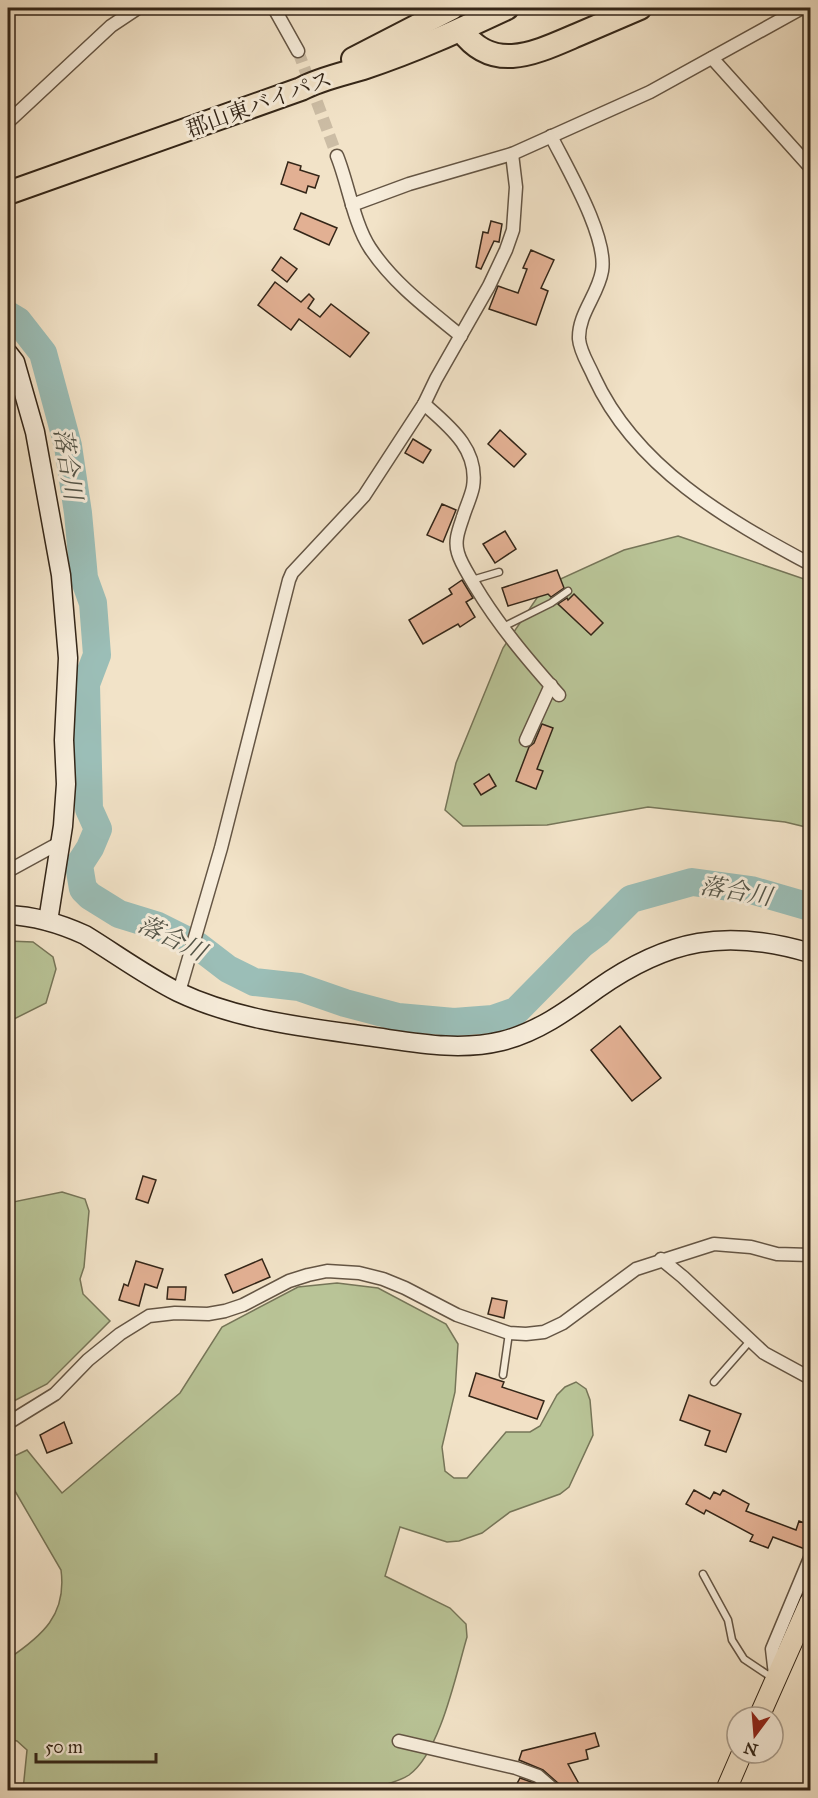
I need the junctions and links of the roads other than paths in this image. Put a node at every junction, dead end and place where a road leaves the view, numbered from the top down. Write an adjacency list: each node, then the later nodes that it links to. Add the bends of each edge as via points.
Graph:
1 (138, 8): 11 (street, via 111,26)
2 (274, 8): 8 (street)
3 (453, 8): 10 (highway)
4 (507, 8): 7 (highway, 郡山東バイパス)
5 (640, 8): 7 (highway, via 543,49 510,57 476,46)
6 (802, 8): 9 (street)
7 (461, 30): 10 (highway, 郡山東バイパス)
8 (298, 51)
9 (711, 58): 12 (street, via 650,92); 15 (street)
10 (310, 85): 16 (highway, 郡山東バイパス)
11 (8, 122)
12 (551, 136): 13 (street); 21 (street, via 602,246 603,269 585,310 579,339 604,399 637,444 690,489 748,530)
13 (512, 153): 17 (street); 18 (street, via 516,187 513,230 489,286)
14 (337, 156): 17 (street)
15 (810, 167)
16 (8, 193)
17 (352, 205): 18 (street, via 369,247 395,279)
18 (461, 336): 20 (street)
19 (8, 353): 29 (street, via 15,362 35,432 61,575 68,658)
20 (424, 404): 23 (street, via 458,435 470,459 472,487 456,539); 34 (street, via 364,496 289,580 221,848)
21 (810, 564)
22 (499, 572): 23 (lane)
23 (472, 580): 25 (street)
24 (568, 591): 25 (lane)
25 (502, 627): 26 (street)
26 (551, 685): 27 (street); 28 (street)
27 (559, 695)
28 (526, 740)
29 (61, 842): 30 (street); 32 (street)
30 (8, 871)
31 (8, 915): 32 (street)
32 (48, 921): 34 (street, via 85,935)
33 (810, 953): 34 (street, via 734,939 679,946 632,966 561,1016 526,1033 469,1046 426,1045 285,1024 232,1012)
34 (179, 992)
35 (810, 1255): 36 (street, via 714,1244)
36 (661, 1259): 37 (street, via 636,1269 563,1323 544,1332); 38 (street)
37 (509, 1333): 39 (lane); 42 (street, via 457,1315 383,1279 327,1271 289,1281 225,1311 148,1317 88,1360 55,1394)
38 (750, 1341): 40 (street, via 764,1353); 41 (lane)
39 (503, 1375)
40 (810, 1377)
41 (714, 1382)
42 (8, 1423)
43 (810, 1558): 46 (street, via 772,1649)
44 (703, 1574): 46 (lane, via 744,1659)
45 (810, 1602): 46 (main road)
46 (775, 1680): 47 (main road)
47 (764, 1705)
48 (399, 1741): 50 (street, via 516,1768 538,1776)
49 (737, 1765): 51 (main road)
50 (554, 1791)
51 (726, 1791)

